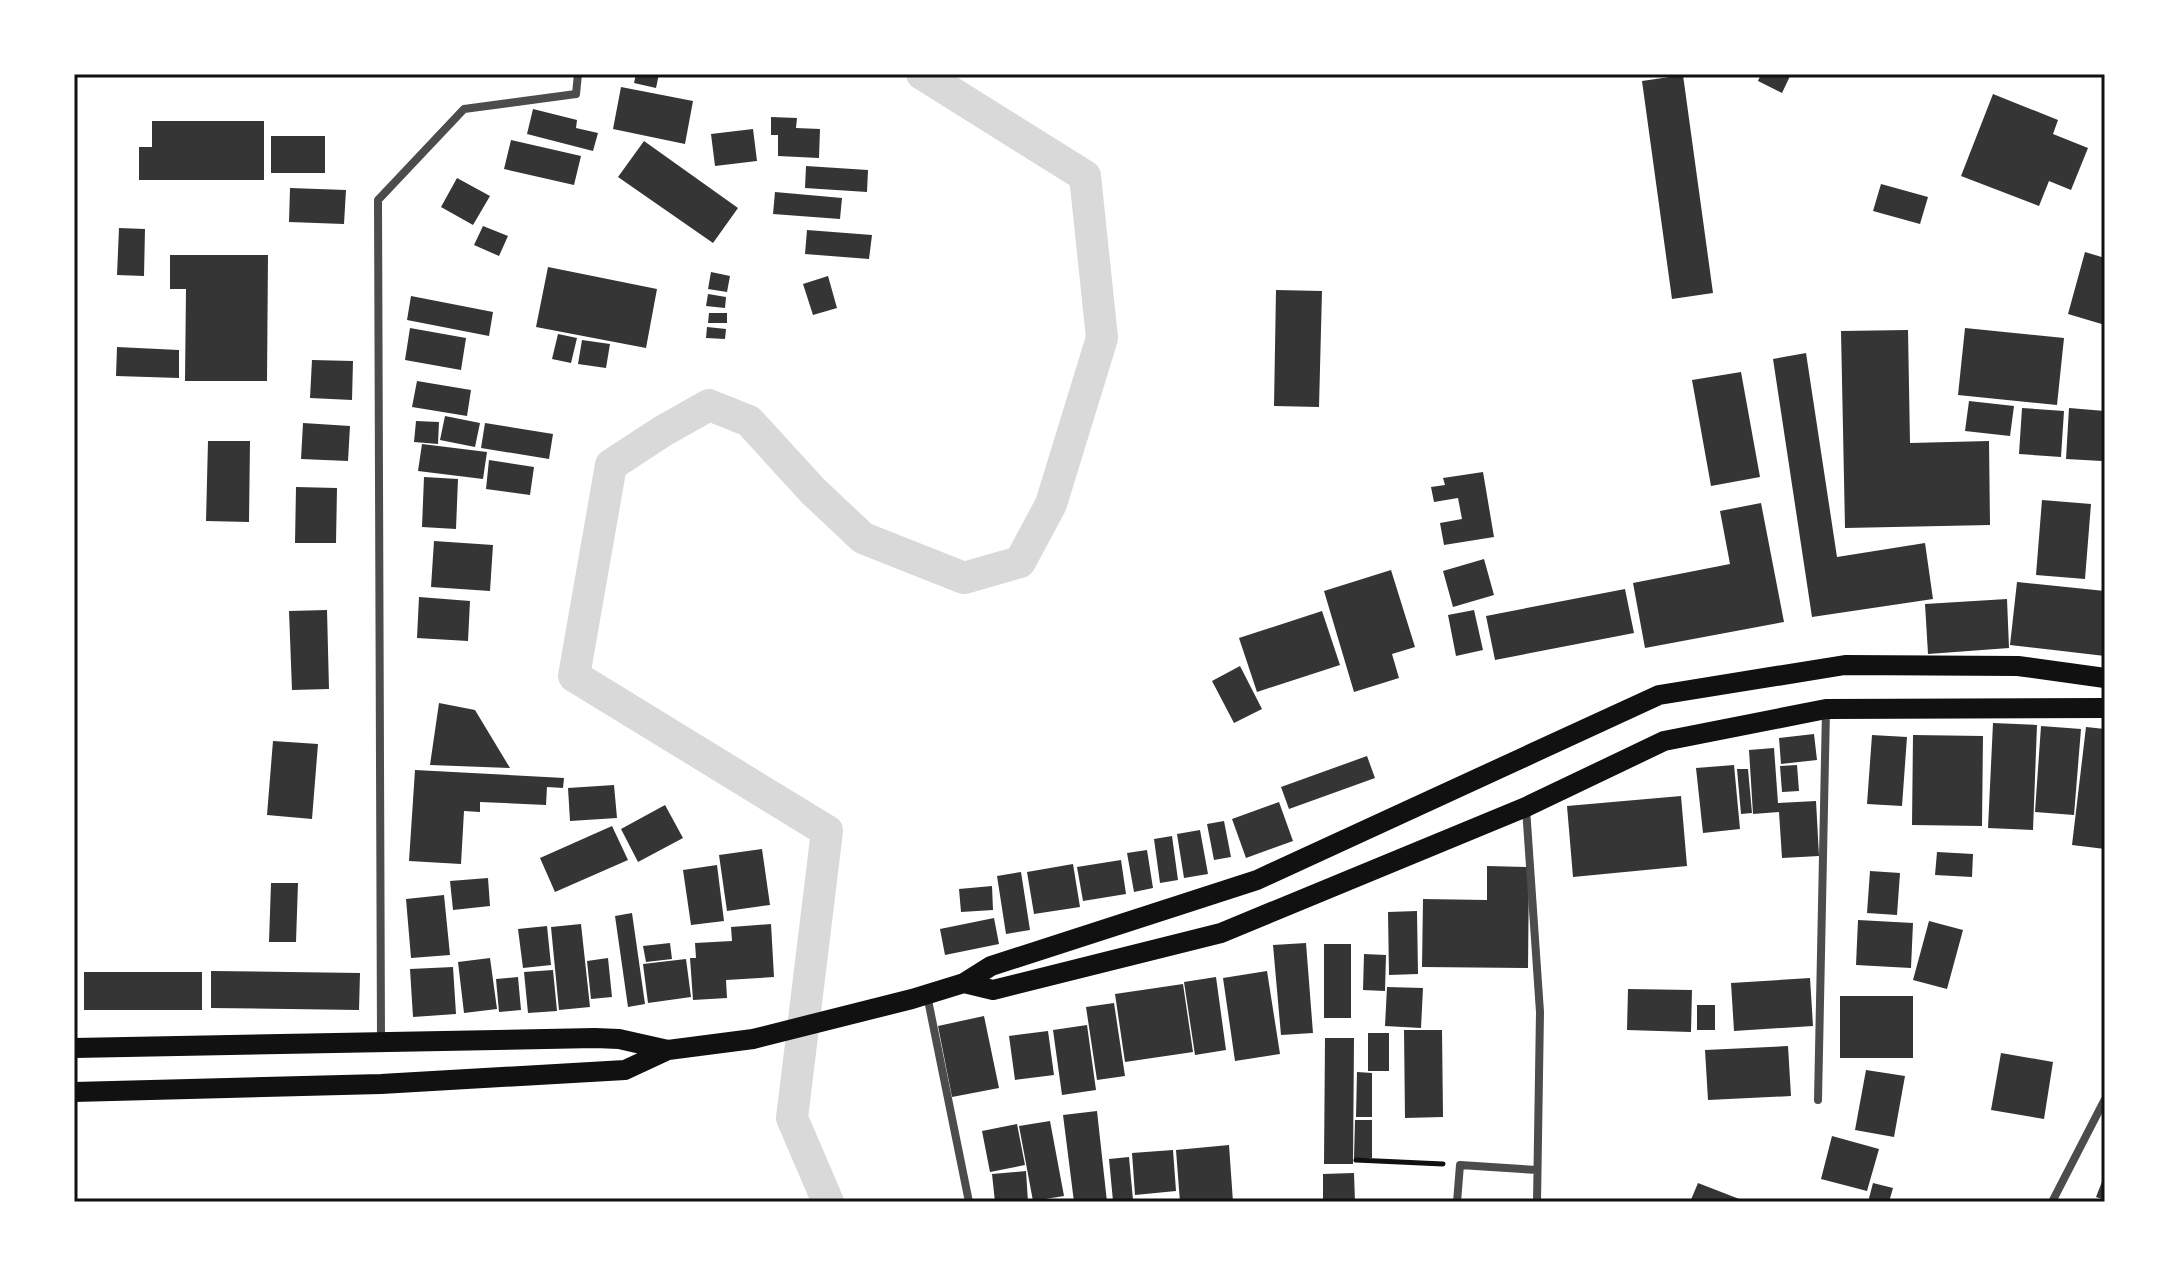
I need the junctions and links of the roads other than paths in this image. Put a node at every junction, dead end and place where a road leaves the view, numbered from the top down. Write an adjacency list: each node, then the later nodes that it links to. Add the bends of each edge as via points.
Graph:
1 (578, 74): 8 (street, via 576,94 464,109 378,200)
2 (2105, 678): 6 (main road, via 2018,666 1845,665 1659,695 1257,880 991,966)
3 (2105, 708): 4 (main road)
4 (1826, 709): 5 (main road, via 1664,741); 13 (street)
5 (1526, 807): 6 (main road, via 1221,933 993,990); 14 (street, via 1540,1012)
6 (964, 983): 7 (main road)
7 (920, 997): 10 (main road, via 753,1039); 15 (street)
8 (381, 1043): 9 (main road); 10 (main road, via 619,1039)
9 (74, 1048)
10 (668, 1050): 11 (main road, via 625,1070 598,1073)
11 (74, 1092)
12 (2105, 1099): 18 (street)
13 (1818, 1100)
14 (1537, 1170): 16 (street, via 1460,1165); 17 (street)
15 (969, 1202)
16 (1457, 1202)
17 (1537, 1202)
18 (2052, 1202)

